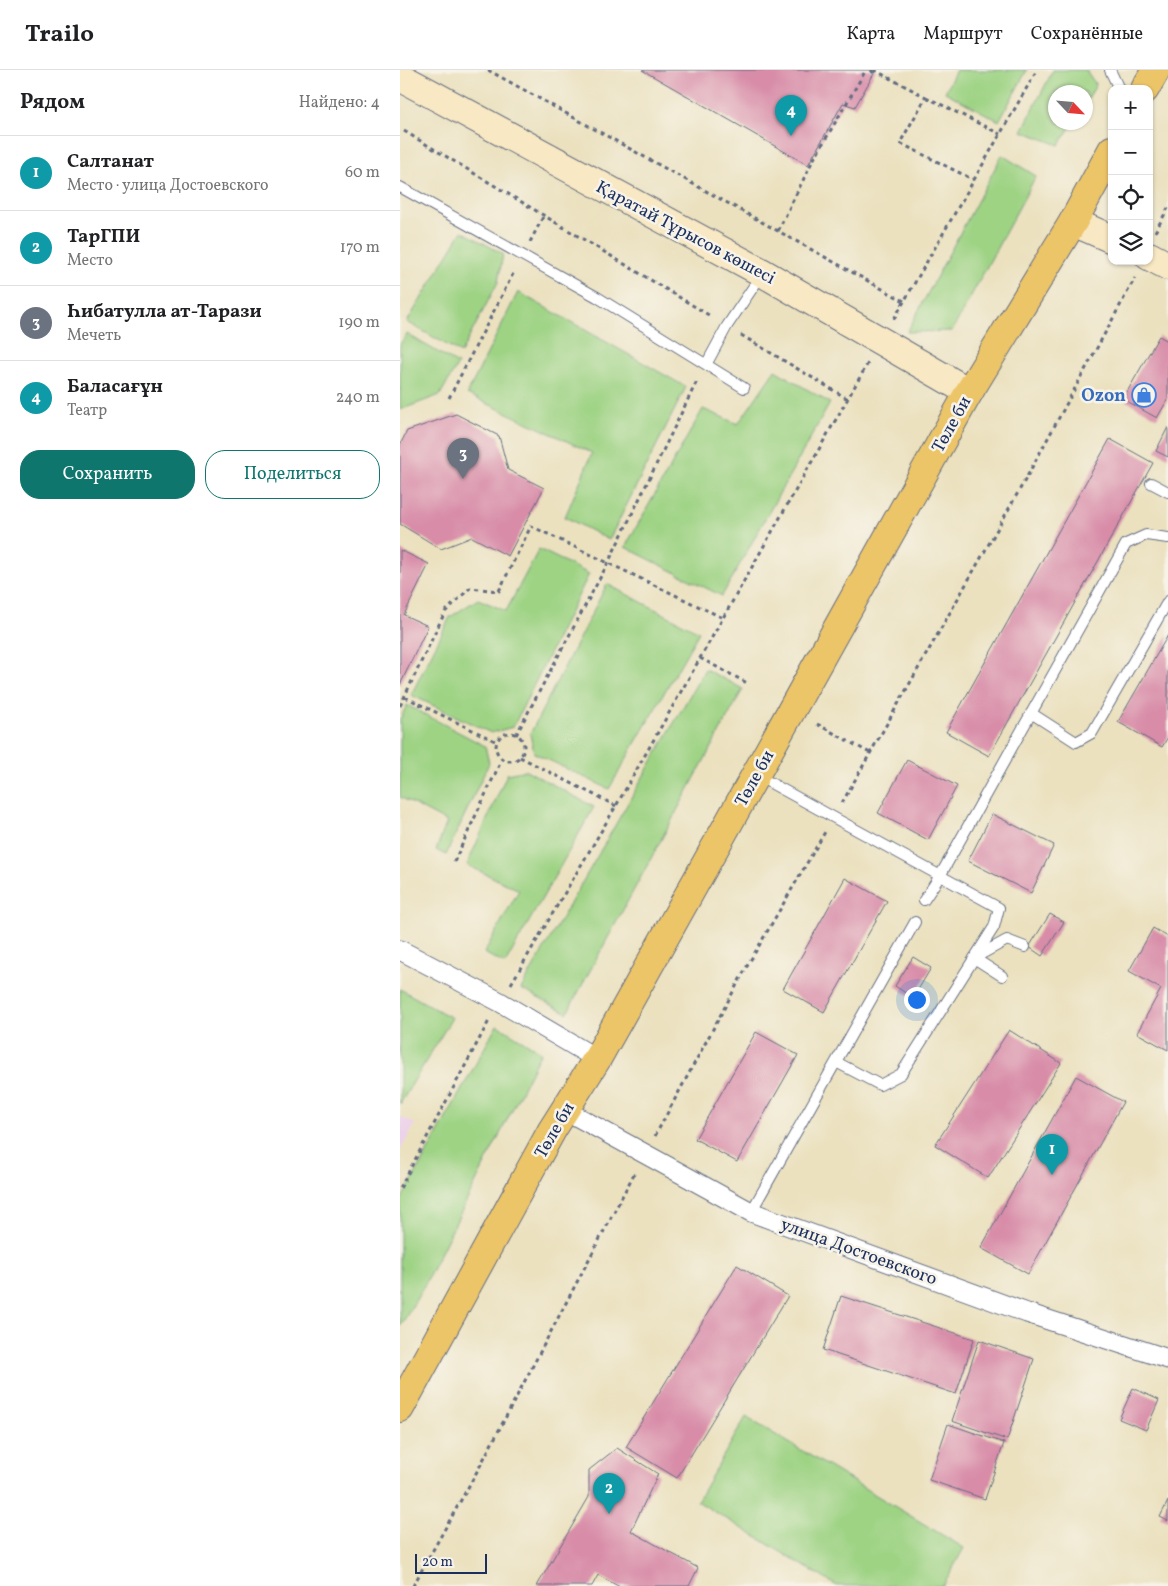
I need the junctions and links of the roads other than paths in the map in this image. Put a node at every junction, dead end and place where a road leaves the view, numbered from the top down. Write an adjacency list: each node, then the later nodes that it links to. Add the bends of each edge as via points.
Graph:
1 (404, 70): 4 (street)
2 (1110, 70): 5 (lane)
3 (1156, 70): 6 (main road)
4 (400, 77): 13 (main road, Қаратай Тұрысов көшесі)
5 (1117, 85)
6 (1148, 85)
7 (1108, 157): 9 (main road, Төле би)
8 (400, 187): 14 (lane, via 523,254)
9 (1073, 222): 10 (main road); 16 (main road, Төле би)
10 (1108, 237)
11 (1153, 256): 12 (main road)
12 (1168, 266)
13 (762, 273): 14 (lane); 16 (main road, Қаратай Тұрысов көшесі)
14 (707, 363): 15 (lane)
15 (744, 388)
16 (969, 392): 22 (main road, Төле би)
17 (1151, 483): 18 (lane)
18 (1168, 492)
19 (1168, 538): 21 (lane, via 1146,535 1126,544)
20 (1168, 601): 21 (lane, via 1092,733 1076,742)
21 (1031, 713): 23 (lane)
22 (755, 775): 23 (lane); 30 (main road, Төле би)
23 (940, 876): 24 (lane); 28 (lane, via 999,908 994,927)
24 (924, 900)
25 (915, 922): 31 (lane)
26 (1025, 948): 28 (lane, via 1007,940)
27 (400, 950): 30 (street, via 500,1002)
28 (974, 958): 29 (lane); 31 (lane, via 901,1074 880,1085)
29 (1002, 976)
30 (597, 1059): 32 (main road, Төле би)
31 (836, 1062): 33 (lane)
32 (565, 1110): 33 (street, улица Достоевского); 35 (main road, Төле би)
33 (751, 1212): 34 (street, улица Достоевского, via 1027,1313)
34 (1168, 1359)
35 (400, 1408)

